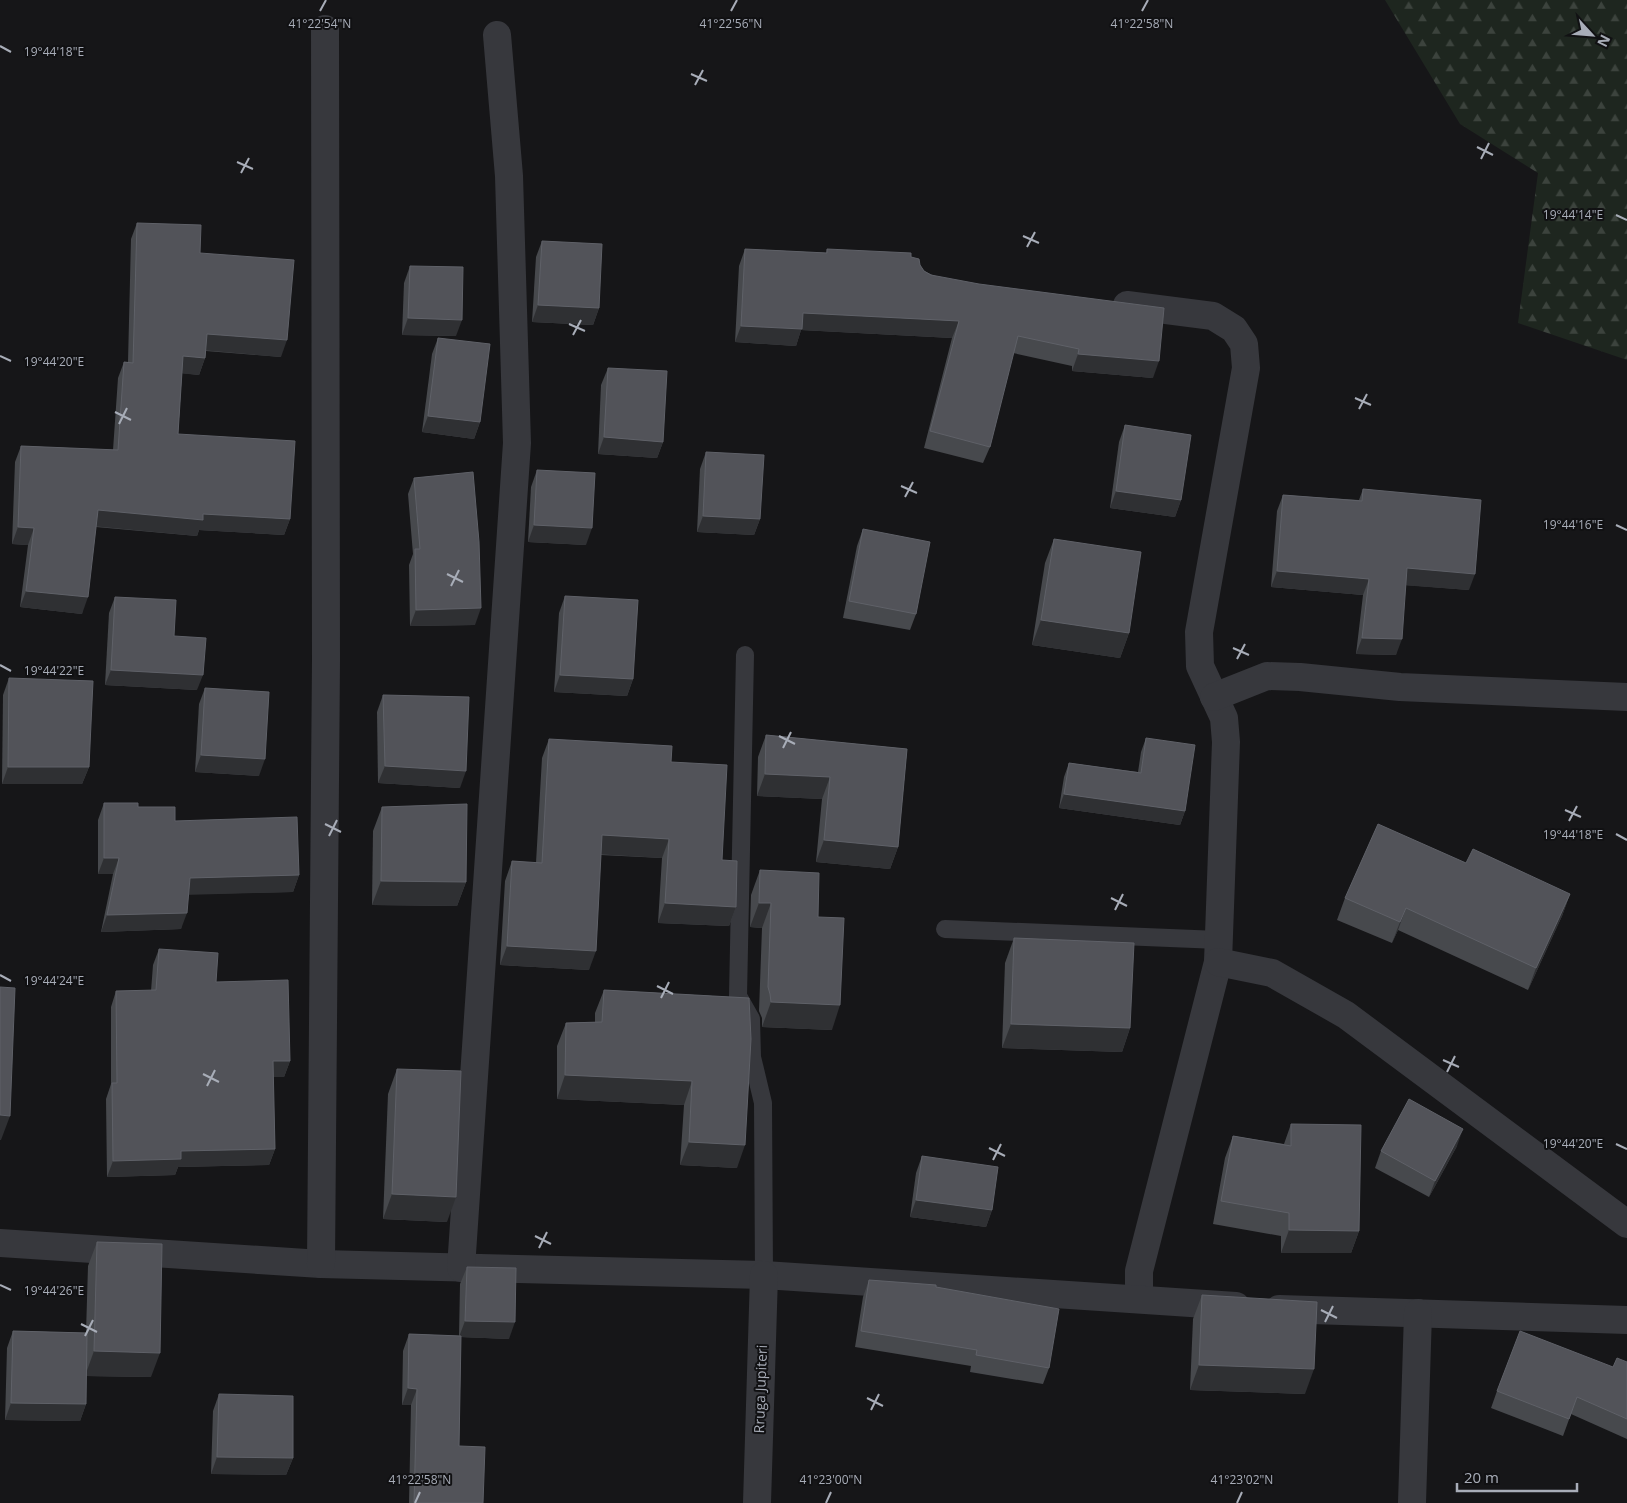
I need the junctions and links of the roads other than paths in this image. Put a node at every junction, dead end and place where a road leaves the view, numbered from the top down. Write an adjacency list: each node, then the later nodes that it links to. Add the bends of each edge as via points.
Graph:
1 (325, 29): 11 (street, via 326,670)
2 (497, 36): 12 (street, via 509,176 517,443)
3 (1099, 301): 5 (street, via 1213,316 1234,329 1244,344 1246,368 1199,632 1200,666)
4 (745, 655): 13 (lane, via 738,996 751,1019 752,1057 763,1103)
5 (1214, 697): 6 (street, via 1268,676 1400,687); 8 (street, via 1224,718 1226,742)
6 (1627, 697)
7 (945, 929): 8 (lane)
8 (1219, 951): 9 (street, via 1272,973 1346,1015); 14 (street, via 1139,1272)
9 (1627, 1224)
10 (0, 1243): 11 (street)
11 (321, 1264): 12 (street)
12 (461, 1268): 13 (street)
13 (764, 1275): 14 (street); 17 (street, Rruga Jupiteri)
14 (1139, 1299): 15 (street, via 1295,1310)
15 (1418, 1313): 16 (street); 18 (street)
16 (1627, 1320)
17 (756, 1503)
18 (1412, 1503)

